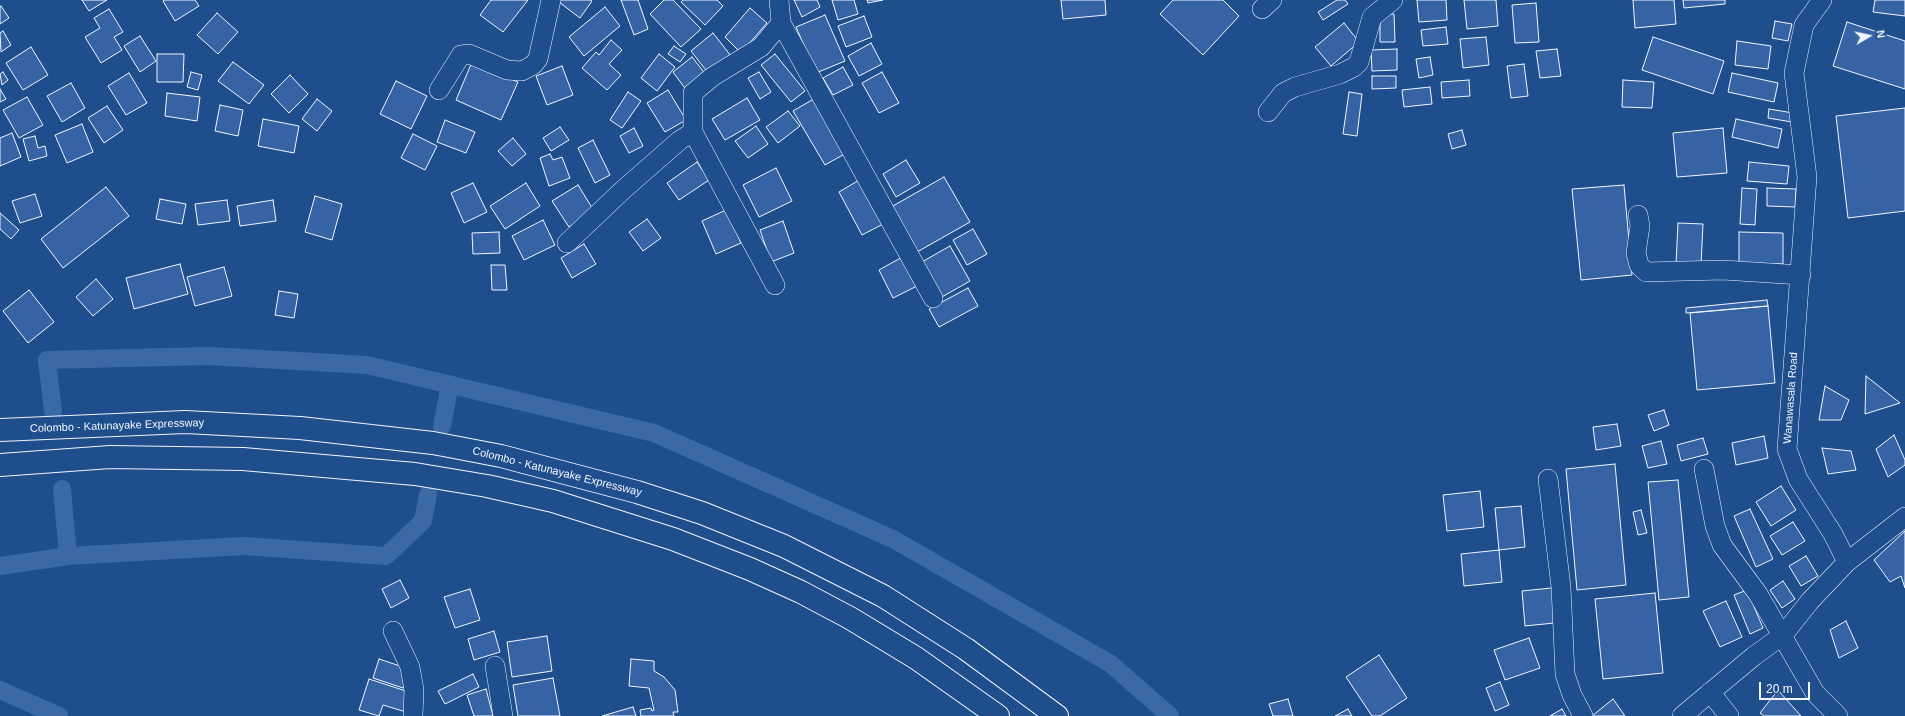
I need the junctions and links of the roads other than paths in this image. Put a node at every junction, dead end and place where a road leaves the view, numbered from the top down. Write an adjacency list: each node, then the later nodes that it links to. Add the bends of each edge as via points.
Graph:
1 (551, 0): 6 (street, via 538,59 533,65 522,71 508,70 469,54 461,55)
2 (779, 0): 5 (street)
3 (1393, 0): 7 (street, via 1372,16 1359,62 1354,67 1340,74 1295,87 1284,93)
4 (1822, 0): 11 (street, Wanawasala Road, via 1804,25 1794,73 1807,176)
5 (781, 23): 8 (street, via 761,47 712,77 693,93); 13 (street)
6 (439, 90)
7 (1268, 112)
8 (693, 132): 10 (street, via 680,140 624,189); 12 (street)
9 (1638, 215): 11 (street, via 1640,226 1636,253 1639,265 1646,272 1723,270)
10 (567, 243)
11 (1801, 275): 19 (street, Wanawasala Road, via 1787,449 1798,479 1833,534)
12 (775, 285)
13 (933, 298)
14 (0, 430): 27 (highway, Colombo - Katunayake Expressway, via 185,422 300,428 432,443 501,456 586,478 710,516 784,546 869,589 966,649)
15 (0, 465): 26 (highway, via 110,457 243,459 415,474 487,486 553,501 673,539 802,592 916,658)
16 (1704, 469): 21 (street, via 1715,526 1722,544 1758,594)
17 (1548, 479): 28 (street, via 1561,587 1565,674)
18 (1905, 517): 19 (street)
19 (1847, 562): 21 (street, via 1810,601)
20 (393, 631): 24 (street, via 410,668 414,690)
21 (1783, 635): 23 (street); 31 (street, via 1815,693)
22 (494, 666): 25 (street)
23 (1710, 692): 29 (street); 30 (street)
24 (413, 716)
25 (503, 716)
26 (998, 716)
27 (1057, 716)
28 (1583, 716)
29 (1682, 716)
30 (1729, 716)
31 (1838, 716)

